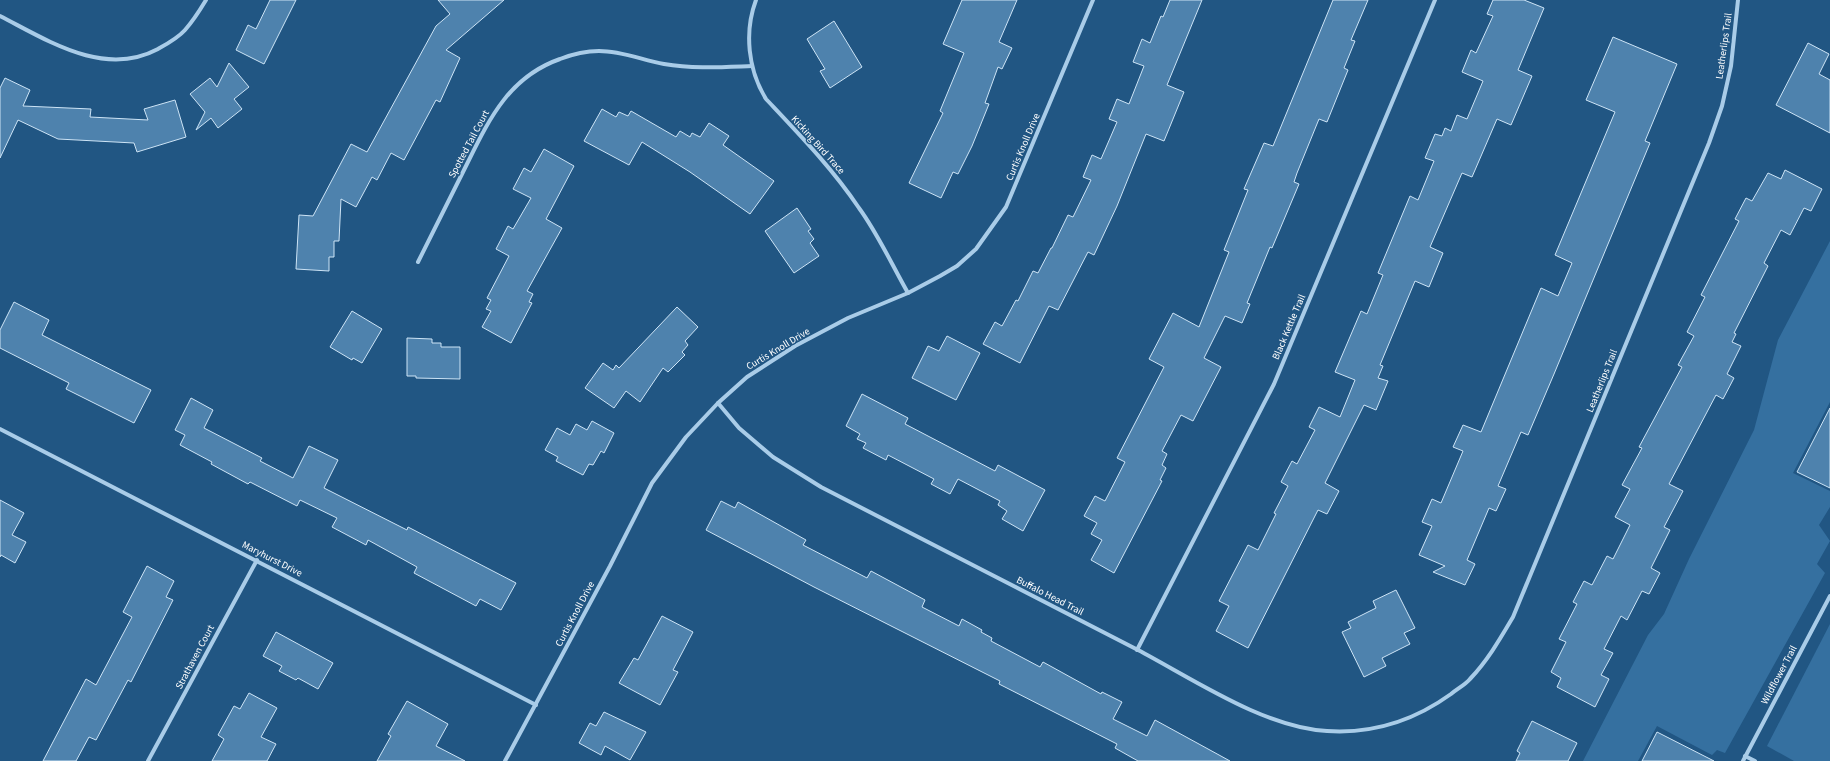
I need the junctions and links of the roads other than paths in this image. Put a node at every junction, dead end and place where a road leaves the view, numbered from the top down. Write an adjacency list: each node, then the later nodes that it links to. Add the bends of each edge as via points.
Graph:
1 (206, 0): 6 (street, via 184,31 167,44 151,53 124,59 106,60 84,55)
2 (756, 0): 7 (street, Kicking Bird Trace, via 749,28)
3 (1093, 0): 9 (street, Curtis Knoll Drive, via 1006,207 976,249 957,266)
4 (1435, 0): 14 (street, Black Kettle Trail, via 1274,384)
5 (1738, 0): 16 (street, Leatherlips Trail, via 1731,66 1722,106 1709,143 1513,617 1493,651 1469,681 1437,704)
6 (0, 16)
7 (752, 66): 8 (street, Spotted Tail Court, via 709,68 664,64 621,52 597,51 575,54 550,63 525,77 505,97 489,119); 9 (street, Kicking Bird Trace, via 766,99 823,160 860,209)
8 (418, 262)
9 (908, 293): 10 (street, Curtis Knoll Drive, via 848,318 795,346 747,377)
10 (718, 403): 14 (street, Buffalo Head Trail, via 759,445 805,478); 15 (street, Curtis Knoll Drive, via 686,437 652,483)
11 (0, 429): 12 (street, Maryhurst Drive)
12 (257, 560): 15 (street, Maryhurst Drive); 18 (street, Strathaven Court)
13 (1830, 596): 17 (street, Wildflower Trail)
14 (1137, 650): 16 (street, Buffalo Head Trail, via 1254,712 1289,724 1327,731 1364,730)
15 (536, 705): 19 (street, Curtis Knoll Drive)
16 (1402, 722)
17 (1745, 756): 20 (street, Wildflower Trail); 21 (street)
18 (148, 761)
19 (506, 761)
20 (1743, 761)
21 (1755, 761)

